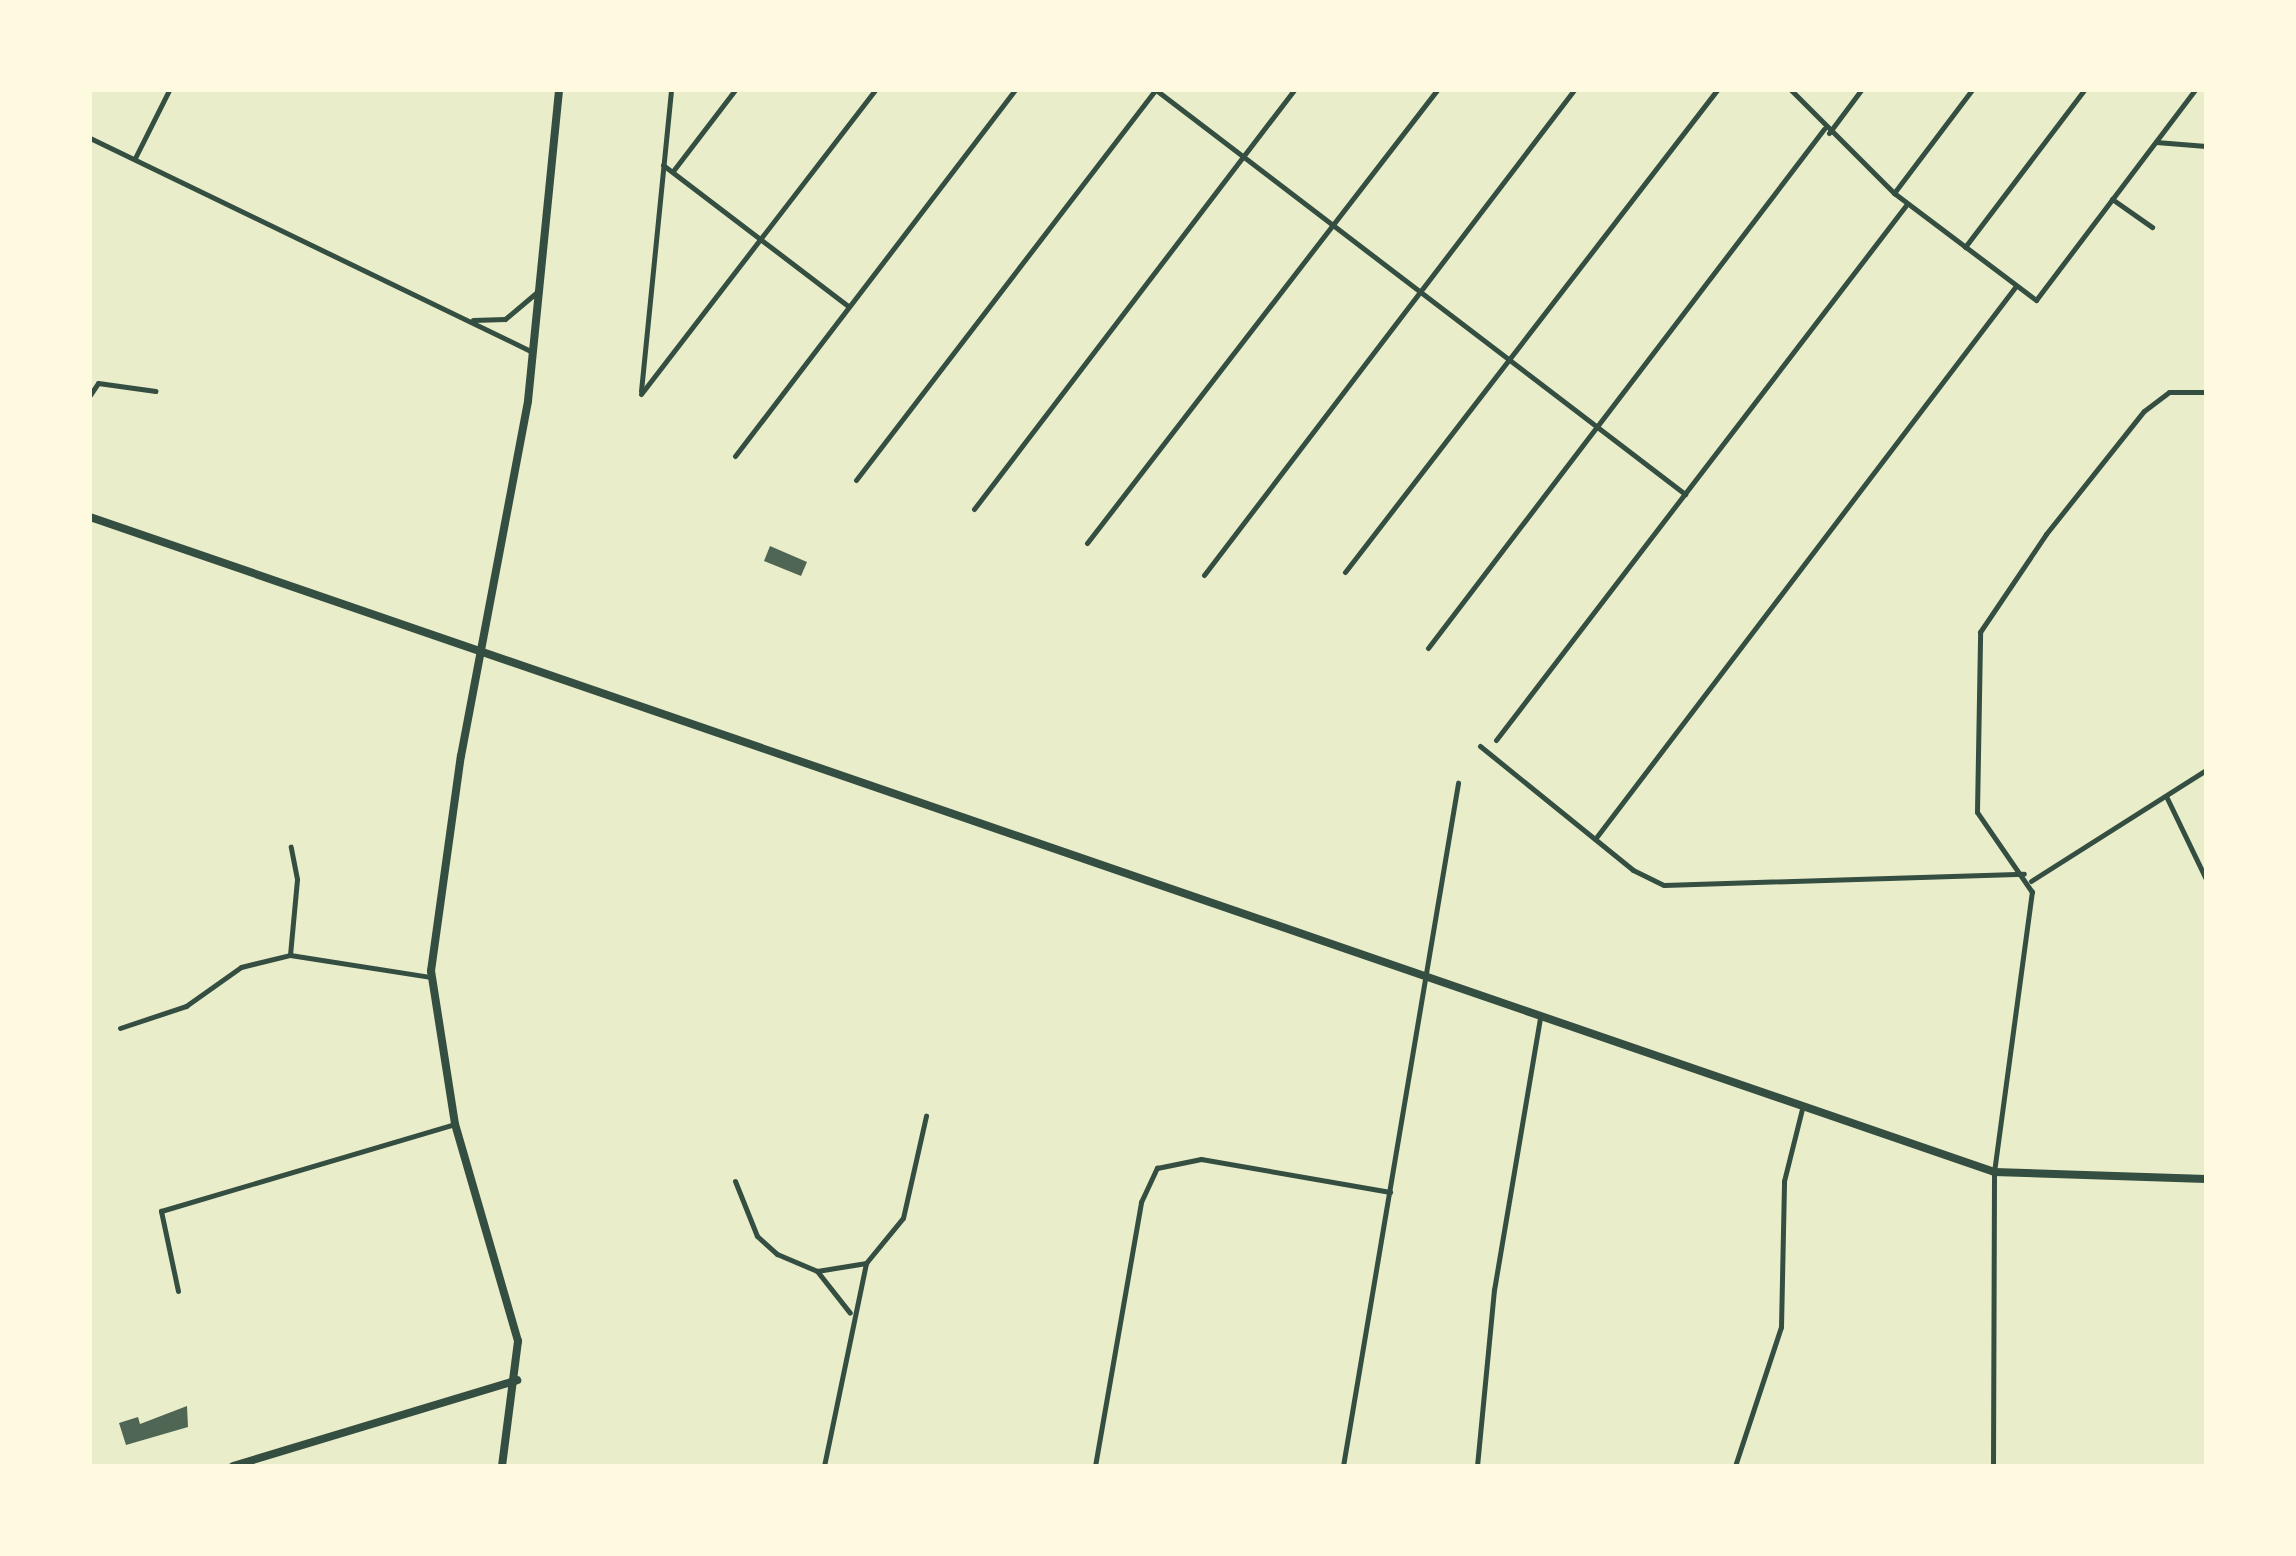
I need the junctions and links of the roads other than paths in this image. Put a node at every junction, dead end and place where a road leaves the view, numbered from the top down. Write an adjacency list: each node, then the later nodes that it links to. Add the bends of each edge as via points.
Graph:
1 (169, 90): 22 (street)
2 (560, 90): 33 (street)
3 (671, 90): 23 (street)
4 (735, 90): 24 (street)
5 (875, 90): 30 (street)
6 (1015, 90): 35 (street)
7 (1155, 90): 21 (street); 44 (street)
8 (1294, 90): 21 (street)
9 (1436, 90): 28 (street)
10 (1574, 90): 34 (street)
11 (1716, 90): 38 (street)
12 (1861, 90): 17 (street)
13 (1972, 90): 25 (street)
14 (2084, 90): 31 (street)
15 (2195, 90): 19 (street)
16 (1795, 92): 17 (street)
17 (1826, 131): 25 (street); 42 (street)
18 (90, 138): 22 (street)
19 (2156, 142): 20 (street); 26 (street)
20 (2206, 146)
21 (1244, 157): 28 (street); 46 (street)
22 (134, 158): 36 (street)
23 (664, 165): 24 (street); 30 (street, via 641,394)
24 (672, 172): 30 (street)
25 (1894, 193): 27 (street)
26 (2112, 199): 29 (street); 32 (street, via 2036,300)
27 (1907, 204): 31 (street); 45 (street)
28 (1332, 224): 34 (street); 48 (street)
29 (2152, 227)
30 (760, 240): 35 (street)
31 (1965, 247): 32 (street)
32 (2016, 286): 58 (street)
33 (539, 289): 36 (street, via 505,319); 37 (street)
34 (1420, 292): 38 (street); 50 (street)
35 (849, 307): 43 (street)
36 (465, 319): 37 (street)
37 (533, 352): 52 (street)
38 (1508, 359): 42 (street); 49 (street)
39 (154, 391): 41 (street, via 98,383)
40 (2206, 392): 60 (street, via 2169,392 2144,411 1982,625 1974,795 1983,823)
41 (90, 395)
42 (1597, 427): 45 (street); 51 (street)
43 (735, 456)
44 (856, 480)
45 (1685, 494): 53 (street)
46 (974, 509)
47 (90, 517): 52 (street)
48 (1088, 543)
49 (1345, 572)
50 (1204, 575)
51 (1428, 648)
52 (482, 649): 64 (street); 65 (street)
53 (1496, 740)
54 (1480, 746): 58 (street)
55 (2206, 770): 57 (street)
56 (1458, 784): 64 (street)
57 (2166, 796): 61 (street); 62 (street)
58 (1596, 839): 60 (street, via 1641,875 1674,886)
59 (291, 847): 63 (street, via 297,878)
60 (2024, 874): 62 (street)
61 (2206, 879)
62 (2030, 882): 71 (street)
63 (290, 955): 65 (street); 67 (street, via 250,963 186,1006)
64 (1428, 976): 66 (street); 74 (street)
65 (432, 978): 70 (street)
66 (1540, 1014): 68 (street); 85 (street, via 1494,1290)
67 (120, 1028)
68 (1803, 1105): 71 (street); 86 (street, via 1784,1181 1781,1327)
69 (926, 1116): 75 (street, via 902,1218)
70 (454, 1124): 77 (street, via 161,1210); 79 (street, via 476,1216 514,1320)
71 (1994, 1172): 72 (street); 87 (street)
72 (2206, 1179)
73 (735, 1181): 76 (street, via 756,1236 776,1254)
74 (1390, 1192): 83 (street, via 1200,1159 1157,1168 1140,1202); 84 (street)
75 (866, 1263): 76 (street); 78 (street)
76 (816, 1271): 78 (street)
77 (178, 1291)
78 (852, 1316): 82 (street)
79 (517, 1380): 80 (street); 81 (street)
80 (233, 1466)
81 (502, 1466)
82 (824, 1466)
83 (1095, 1466)
84 (1343, 1466)
85 (1477, 1466)
86 (1735, 1466)
87 (1992, 1466)

